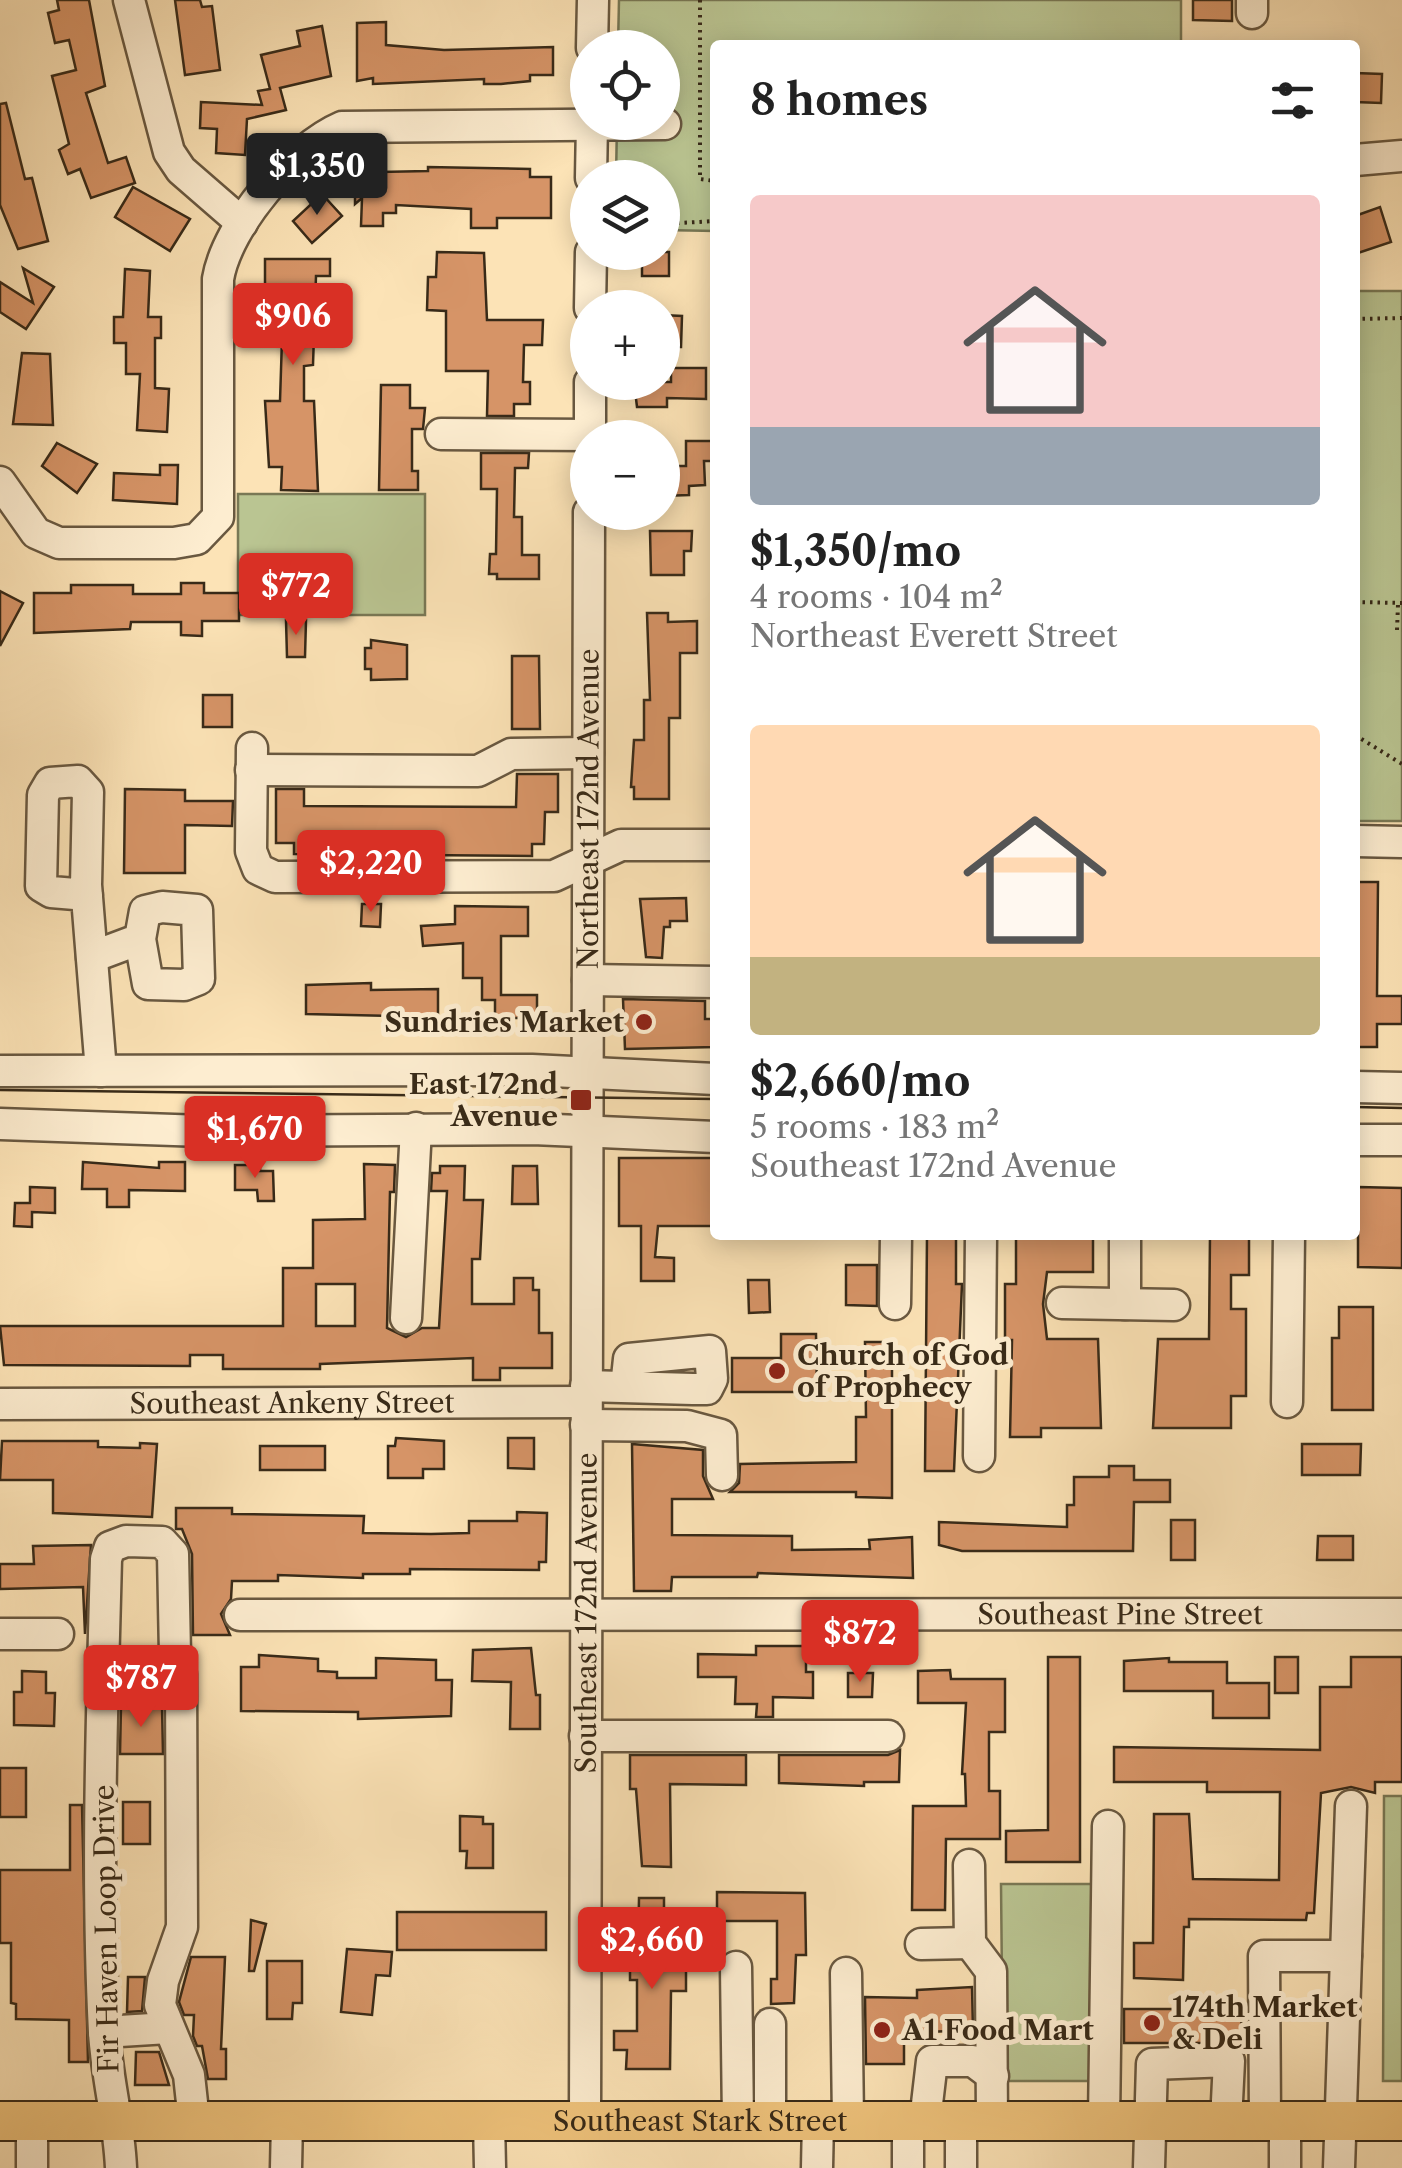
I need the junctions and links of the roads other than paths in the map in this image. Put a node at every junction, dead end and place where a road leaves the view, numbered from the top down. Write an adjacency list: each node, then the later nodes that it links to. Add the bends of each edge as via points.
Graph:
1 (129, 0): 7 (street, via 169,152)
2 (593, 0): 3 (street)
3 (592, 30)
4 (570, 122): 7 (street, via 342,127 298,155)
5 (1402, 156): 6 (street)
6 (1360, 160)
7 (242, 223): 10 (street, via 222,256 218,279 218,517 198,539 58,543 36,533)
8 (441, 434): 9 (street)
9 (570, 436)
10 (0, 482)
11 (589, 530): 12 (street, Northeast 172nd Avenue)
12 (588, 753): 16 (street, Northeast 172nd Avenue); 16 (street, via 511,754 478,771 252,759 251,850 258,869 275,877 554,876)
13 (1360, 842): 14 (street)
14 (1402, 842)
15 (710, 846): 16 (street, via 621,845)
16 (587, 861): 20 (street, Northeast 172nd Avenue)
17 (86, 895): 19 (street)
18 (140, 940): 19 (street)
19 (92, 957): 23 (street)
20 (588, 980): 21 (street); 27 (street, Northeast 172nd Avenue)
21 (710, 982)
22 (0, 1071): 23 (street)
23 (101, 1071): 27 (street, via 352,1068)
24 (710, 1080): 27 (street)
25 (1360, 1088): 26 (street)
26 (1402, 1088)
27 (587, 1103): 29 (street); 30 (street); 45 (street, Southeast 172nd Avenue)
28 (0, 1124): 29 (street, via 203,1132)
29 (416, 1128): 41 (street)
30 (710, 1136)
31 (1360, 1140): 32 (street)
32 (1402, 1140)
33 (896, 1240): 38 (street)
34 (980, 1240): 46 (street)
35 (1126, 1240): 39 (street)
36 (1289, 1240): 43 (street)
37 (1062, 1303): 39 (street)
38 (896, 1304)
39 (1126, 1304): 40 (street)
40 (1174, 1305)
41 (406, 1318)
42 (626, 1387): 45 (street)
43 (1288, 1402)
44 (0, 1404): 45 (street, Southeast Ankeny Street)
45 (586, 1404): 47 (street, via 721,1435); 50 (street, Southeast 172nd Avenue)
46 (979, 1456)
47 (722, 1475)
48 (1402, 1614): 50 (street, Southeast Pine Street)
49 (240, 1615): 50 (street, Southeast Pine Street)
50 (586, 1616): 53 (street, Southeast 172nd Avenue)
51 (0, 1634): 52 (street)
52 (58, 1634)
53 (585, 1736): 54 (street); 75 (street, Southeast 172nd Avenue)
54 (888, 1736)
55 (1352, 1806): 60 (street)
56 (1108, 1826): 78 (street)
57 (969, 1865): 59 (street)
58 (922, 1944): 59 (street)
59 (970, 1944): 66 (street, via 992,1971)
60 (1346, 1956): 68 (street); 81 (street, via 1264,1956)
61 (736, 1967): 76 (street)
62 (846, 1972): 67 (street)
63 (770, 2024): 76 (street)
64 (168, 2028): 65 (street); 65 (street, Fir Haven Loop Drive, via 160,1990 182,1927 181,1674 173,1554 162,1542 126,1541 110,1547 106,1559); 72 (street, Fir Haven Loop Drive, via 189,2075)
65 (104, 2032): 71 (street, Fir Haven Loop Drive, via 107,2080)
66 (993, 2076): 77 (street); 77 (street, via 974,2062 932,2061)
67 (833, 2120): 76 (main road, Southeast Stark Street); 77 (main road, Southeast Stark Street); 86 (street)
68 (1339, 2120): 69 (main road, Southeast Stark Street); 81 (main road, Southeast Stark Street); 91 (street)
69 (1402, 2120)
70 (16, 2121): 71 (main road, Southeast Stark Street); 82 (street)
71 (120, 2121): 72 (main road, Southeast Stark Street); 83 (street, Fir Haven Loop Drive)
72 (194, 2121): 73 (main road, Southeast Stark Street)
73 (287, 2121): 74 (main road, Southeast Stark Street); 84 (street)
74 (489, 2121): 75 (main road, Southeast Stark Street); 85 (street)
75 (584, 2121): 76 (main road, Southeast Stark Street)
76 (754, 2121)
77 (947, 2121): 78 (main road, Southeast Stark Street); 87 (street); 88 (street)
78 (1104, 2121): 79 (main road, Southeast Stark Street)
79 (1150, 2121): 80 (main road, Southeast Stark Street); 80 (street, via 1152,2064 1229,2061); 89 (street)
80 (1226, 2121): 81 (main road, Southeast Stark Street)
81 (1275, 2121): 90 (street)
82 (32, 2168)
83 (120, 2168)
84 (286, 2168)
85 (490, 2168)
86 (817, 2168)
87 (908, 2168)
88 (962, 2168)
89 (1149, 2168)
90 (1285, 2168)
91 (1339, 2168)

